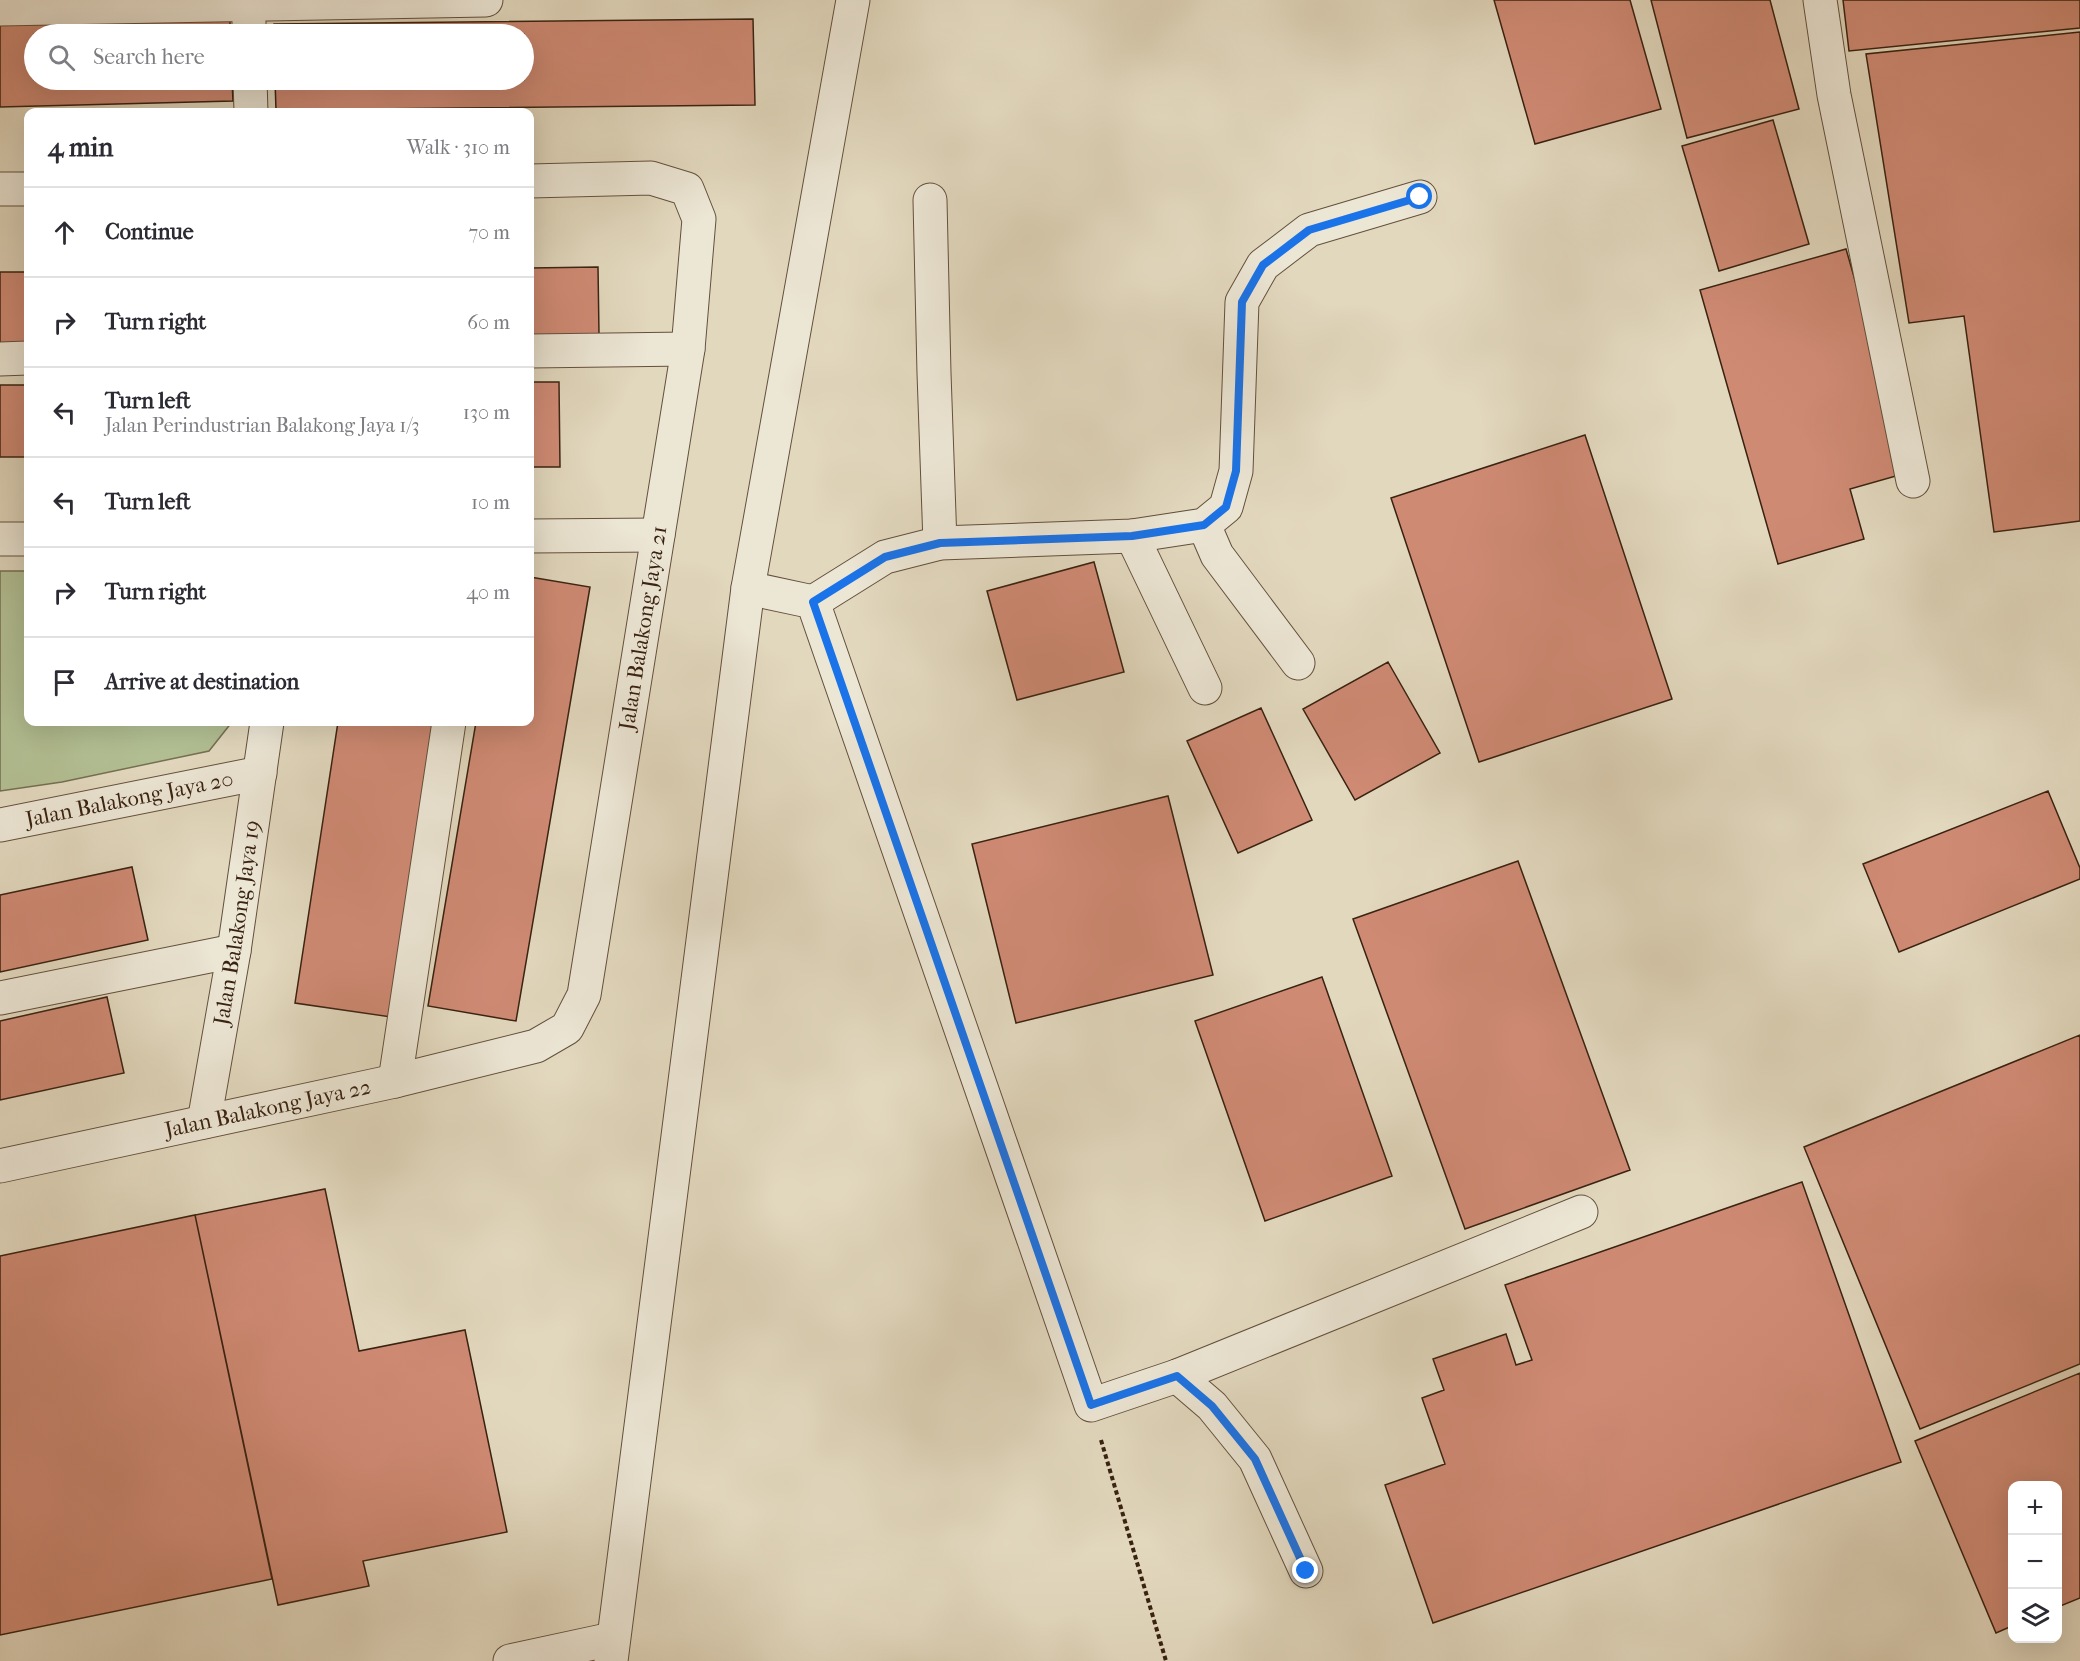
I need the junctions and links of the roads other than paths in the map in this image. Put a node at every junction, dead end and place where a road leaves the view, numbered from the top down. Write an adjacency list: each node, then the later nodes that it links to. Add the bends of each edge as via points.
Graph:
1 (486, 0): 5 (street)
2 (853, 0): 25 (street)
3 (1820, 0): 17 (street, via 1834,94)
4 (0, 9): 5 (street)
5 (249, 13)
6 (250, 90): 7 (street)
7 (251, 108)
8 (534, 181): 13 (street, Jalan Balakong Jaya 21, via 651,178 687,189 699,219)
9 (0, 189): 10 (street)
10 (24, 189)
11 (1420, 197): 18 (street, via 1309,230 1263,265 1242,302 1236,471 1226,507)
12 (930, 200): 24 (street)
13 (688, 349): 14 (street); 19 (street, Jalan Balakong Jaya 21)
14 (534, 351)
15 (24, 358): 16 (street)
16 (0, 359)
17 (1913, 481)
18 (1204, 525): 21 (street); 27 (street, via 1217,555)
19 (658, 535): 20 (street); 35 (street, Jalan Balakong Jaya 21, via 584,995 567,1028)
20 (534, 536)
21 (1132, 536): 24 (street); 28 (street)
22 (0, 539): 23 (street)
23 (24, 539)
24 (940, 543): 26 (street, via 885,557)
25 (748, 588): 26 (street); 42 (street)
26 (813, 602): 40 (street, via 1091,1405)
27 (1298, 663)
28 (1204, 688)
29 (266, 726): 31 (street, Jalan Balakong Jaya 19)
30 (448, 726): 36 (street)
31 (260, 773): 32 (street, Jalan Balakong Jaya 20); 33 (street, Jalan Balakong Jaya 19)
32 (0, 825)
33 (234, 951): 34 (street); 37 (street, Jalan Balakong Jaya 19)
34 (0, 998)
35 (536, 1046): 36 (street, Jalan Balakong Jaya 22)
36 (395, 1081): 37 (street, Jalan Balakong Jaya 22)
37 (204, 1122): 38 (street, Jalan Balakong Jaya 22)
38 (0, 1166)
39 (1581, 1212): 40 (street)
40 (1177, 1376): 41 (street, via 1212,1406 1255,1459)
41 (1306, 1571)
42 (611, 1650): 43 (street)
43 (510, 1661)

